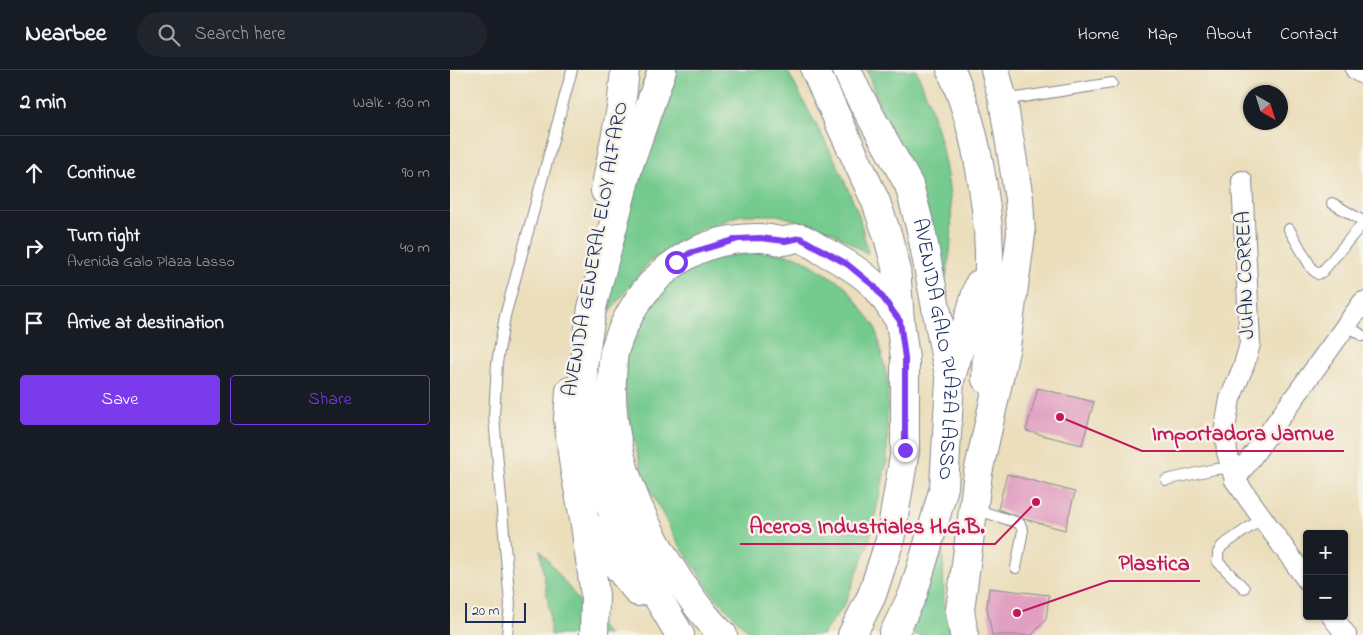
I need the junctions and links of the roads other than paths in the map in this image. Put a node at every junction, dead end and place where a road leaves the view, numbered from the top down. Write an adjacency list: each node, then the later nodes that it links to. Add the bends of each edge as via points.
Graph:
1 (572, 70): 32 (lane, via 505,316 497,363 494,418 510,604)
2 (625, 70): 26 (main road, AVENIDA GENERAL ELOY ALFARO, via 621,108 572,362 568,419)
3 (662, 70): 35 (main road, via 628,168 592,308 583,367 586,417 607,499 626,546)
4 (815, 70): 18 (main road, AVENIDA GALO PLAZA LASSO, via 876,202 888,237 896,267)
5 (847, 70): 21 (main road, AVENIDA GALO PLAZA LASSO, via 911,192)
6 (951, 70): 16 (main road, via 961,91 973,139)
7 (995, 70): 11 (main road)
8 (1356, 70): 9 (street)
9 (1363, 74)
10 (1112, 83): 11 (lane)
11 (1003, 100): 22 (main road, via 1019,199 1021,234 1006,346)
12 (1242, 181): 23 (street, JUAN CORREA, via 1250,344 1230,399 1225,428 1227,452)
13 (1332, 203): 14 (lane)
14 (1363, 222): 15 (lane, via 1318,274)
15 (1289, 229)
16 (989, 251): 21 (main road); 22 (main road)
17 (1363, 302): 19 (street)
18 (900, 321): 36 (main road, via 875,287 847,264 800,238 785,241 738,239 690,253 661,273 626,319 614,351 612,395 613,417 626,475 640,514 672,569); 37 (main road, AVENIDA GALO PLAZA LASSO, via 905,358 905,450 900,485 890,540 872,595)
19 (1347, 325): 20 (lane); 23 (street)
20 (1363, 336)
21 (950, 380): 38 (main road, AVENIDA GALO PLAZA LASSO, via 944,487 913,594)
22 (985, 436): 25 (main road, AVENIDA GALO PLAZA LASSO)
23 (1234, 474): 24 (lane, via 1215,469); 27 (street, JUAN CORREA)
24 (1166, 480)
25 (973, 508): 28 (lane, via 1019,523 1023,530); 39 (main road, AVENIDA GALO PLAZA LASSO, via 960,610)
26 (584, 518): 33 (main road, AVENIDA GENERAL ELOY ALFARO, via 594,595); 34 (main road, via 605,551)
27 (1263, 518): 29 (street, JUAN CORREA); 30 (lane, via 1222,546 1218,553 1218,562)
28 (1016, 568)
29 (1303, 575)
30 (1244, 588)
31 (1335, 620): 40 (street)
32 (507, 635)
33 (594, 635)
34 (676, 635)
35 (680, 635)
36 (723, 635)
37 (852, 635)
38 (893, 635)
39 (964, 635)
40 (1346, 635)

